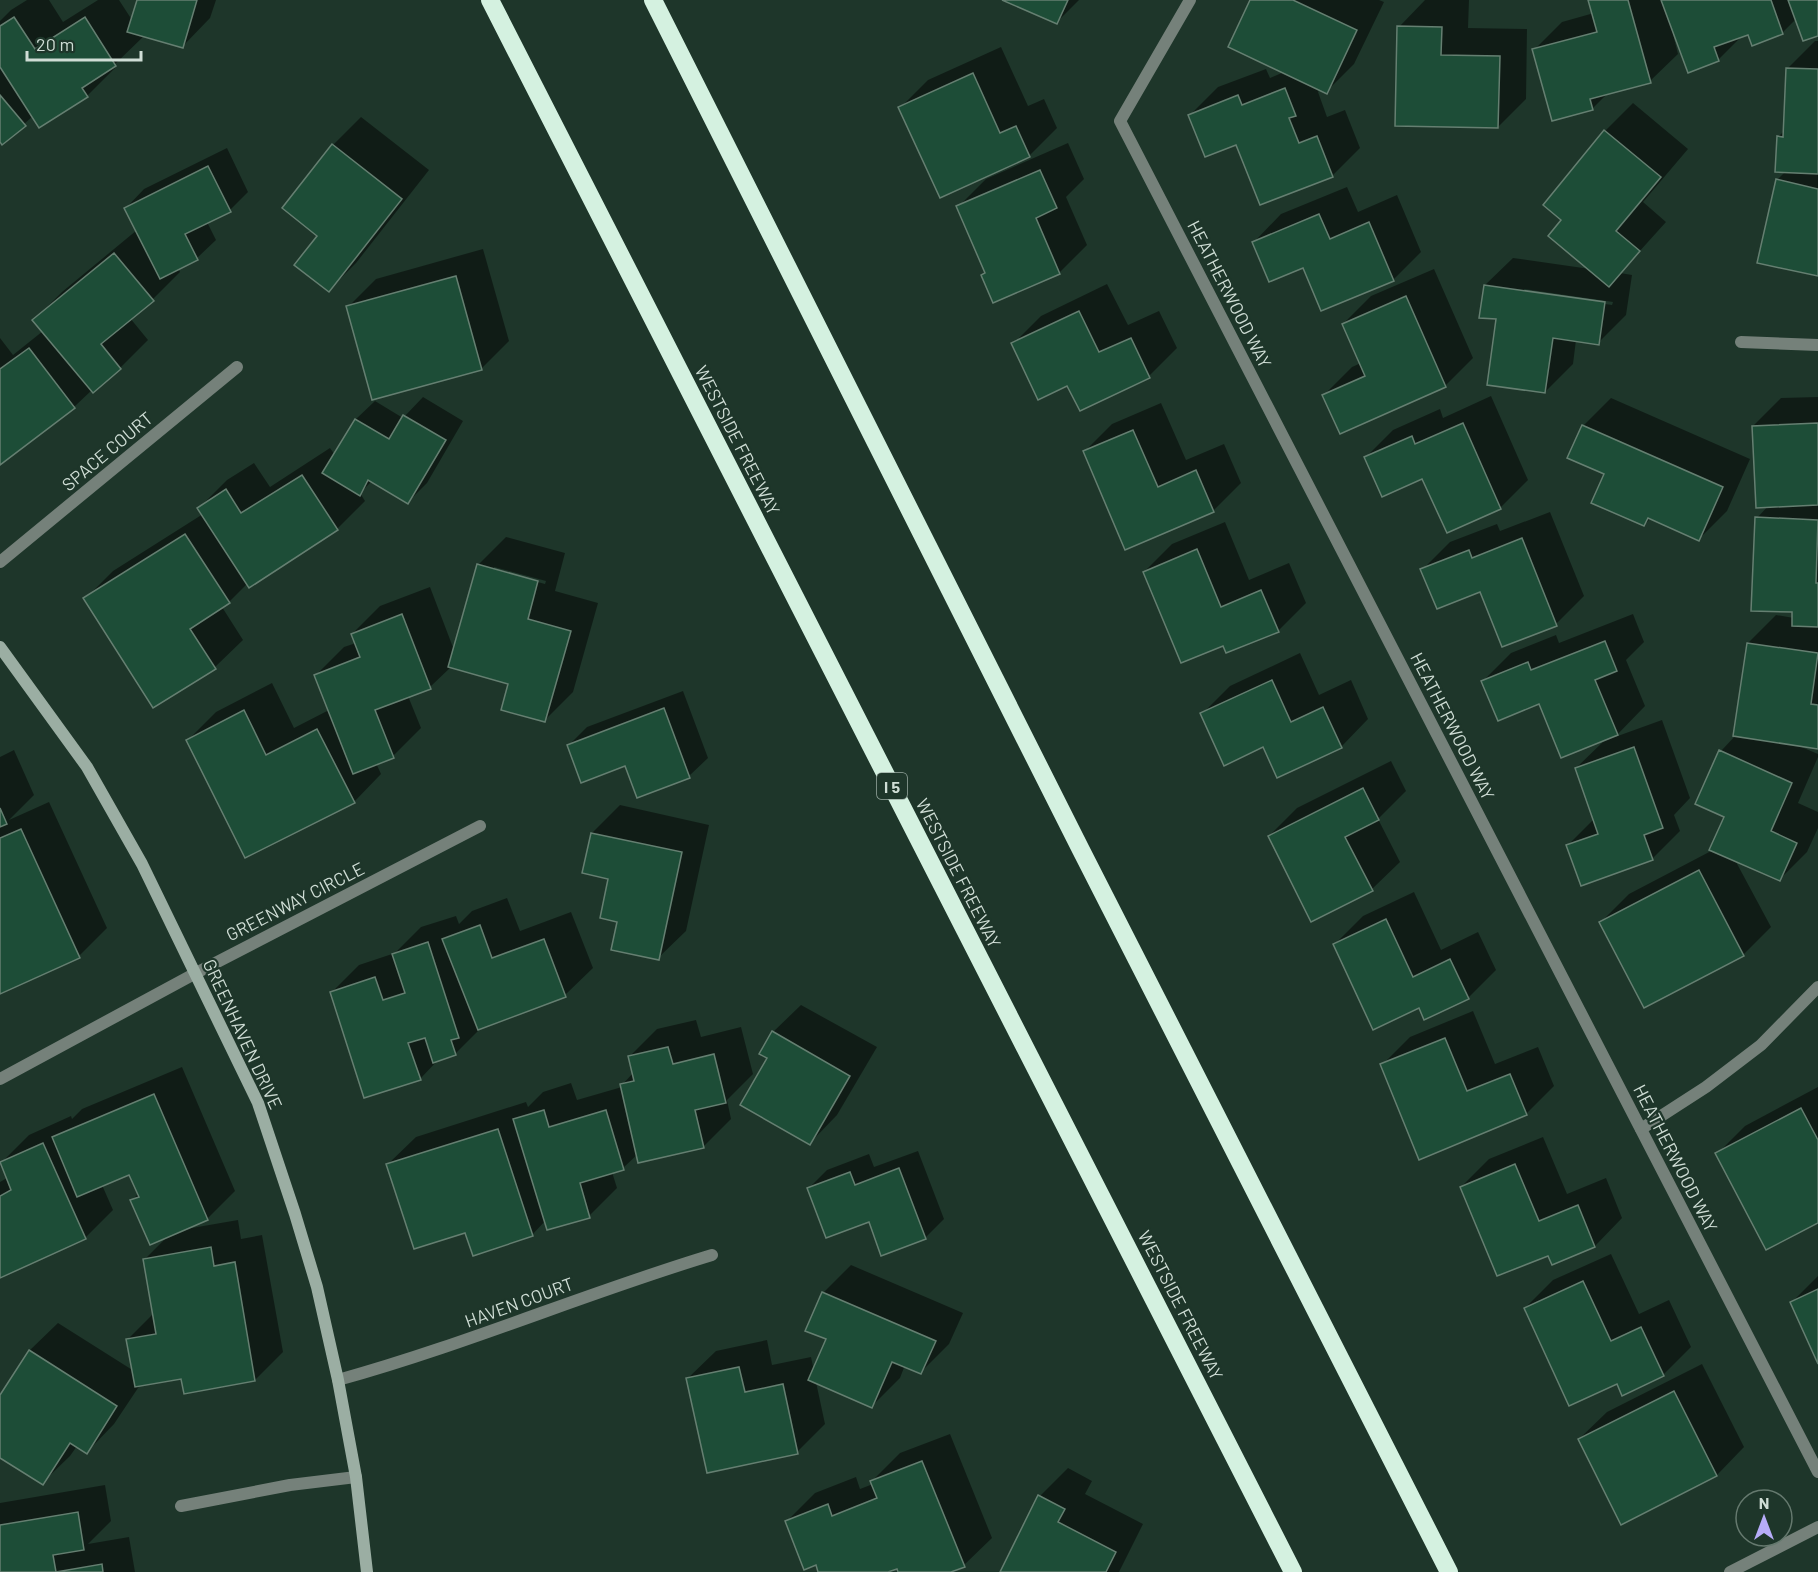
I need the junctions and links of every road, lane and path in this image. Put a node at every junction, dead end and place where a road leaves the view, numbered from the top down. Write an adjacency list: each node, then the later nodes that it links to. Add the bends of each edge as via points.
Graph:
1 (490, 0): 21 (highway, WESTSIDE FREEWAY / I 5)
2 (653, 0): 22 (highway)
3 (1190, 0): 13 (street, HEATHERWOOD WAY, via 1120,121)
4 (1741, 342): 5 (street)
5 (1818, 345)
6 (237, 367): 7 (street, SPACE COURT)
7 (0, 562)
8 (0, 647): 10 (street, GREENHAVEN DRIVE, via 87,767 142,864)
9 (480, 826): 10 (street, GREENWAY CIRCLE)
10 (196, 973): 12 (street, GREENWAY CIRCLE); 15 (street, GREENHAVEN DRIVE, via 258,1103 317,1287)
11 (1818, 987): 13 (street, via 1761,1045)
12 (0, 1079)
13 (1641, 1129): 16 (street, HEATHERWOOD WAY)
14 (712, 1255): 15 (street, HAVEN COURT, via 401,1363)
15 (338, 1380): 17 (street, GREENHAVEN DRIVE)
16 (1818, 1472)
17 (356, 1477): 18 (street); 20 (street, GREENHAVEN DRIVE)
18 (181, 1506)
19 (1818, 1527): 23 (street)
20 (367, 1572)
21 (1293, 1572)
22 (1449, 1572)
23 (1730, 1572)

